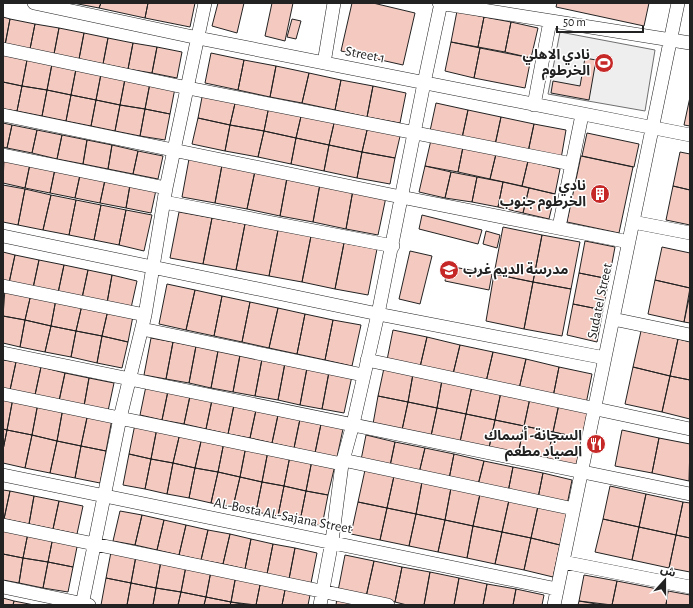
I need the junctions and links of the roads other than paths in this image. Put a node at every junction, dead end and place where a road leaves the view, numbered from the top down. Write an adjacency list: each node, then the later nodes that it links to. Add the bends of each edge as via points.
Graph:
1 (205, 3): 8 (street)
2 (334, 3): 12 (street)
3 (440, 3): 6 (street); 13 (street)
4 (678, 3): 9 (street, Sudatel Street)
5 (41, 4): 8 (street, Street 1)
6 (510, 9): 7 (street)
7 (550, 21): 9 (street); 15 (street)
8 (198, 38): 12 (street, Street 1); 14 (street)
9 (671, 39): 10 (street); 18 (street, Sudatel Street)
10 (690, 43)
11 (3, 50): 14 (street)
12 (324, 63): 13 (street, Street 1)
13 (424, 83): 15 (street, Street 1); 19 (street)
14 (188, 88): 19 (street); 21 (street)
15 (534, 104): 17 (street, Street 1)
16 (3, 115): 21 (street)
17 (582, 115): 18 (street, Street 1); 23 (street)
18 (653, 126): 20 (street, Street 1); 27 (street, Sudatel Street)
19 (414, 134): 23 (street); 25 (street)
20 (690, 135)
21 (174, 151): 24 (street); 25 (street)
22 (3, 156): 24 (street)
23 (572, 164): 28 (street)
24 (166, 188): 26 (street)
25 (401, 198): 28 (street); 32 (street)
26 (164, 202): 32 (street); 33 (street)
27 (633, 222): 29 (street); 31 (street, Sudatel Street)
28 (559, 227): 31 (street)
29 (690, 233)
30 (3, 236): 33 (street)
31 (629, 242): 37 (street, Sudatel Street)
32 (393, 246): 35 (street)
33 (153, 267): 35 (street); 36 (street)
34 (3, 286): 36 (street)
35 (378, 314): 41 (street); 42 (street)
36 (145, 315): 38 (street)
37 (613, 319): 39 (street); 41 (street, Sudatel Street)
38 (142, 329): 43 (street); 44 (street)
39 (690, 335)
40 (3, 353): 44 (street)
41 (605, 358): 46 (street, Sudatel Street)
42 (367, 360): 43 (street); 46 (street)
43 (363, 375): 48 (street)
44 (130, 378): 47 (street); 48 (street)
45 (3, 394): 47 (street)
46 (594, 408): 49 (street); 51 (street, Sudatel Street)
47 (120, 418): 50 (street); 54 (street)
48 (353, 424): 50 (street); 51 (street)
49 (690, 429)
50 (343, 462): 55 (street); 57 (street)
51 (581, 472): 53 (street); 55 (street, Sudatel Street)
52 (3, 475): 54 (street, AL-Bosta AL-Sajana Street)
53 (690, 494)
54 (104, 496): 57 (street, AL-Bosta AL-Sajana Street); 58 (street)
55 (574, 510): 59 (street, Sudatel Street)
56 (3, 525): 58 (street)
57 (332, 541): 62 (street, AL-Bosta AL-Sajana Street); 63 (street)
58 (94, 544): 63 (street); 64 (street)
59 (563, 562): 61 (street); 62 (street, Sudatel Street)
60 (3, 587): 64 (street)
61 (690, 587)
62 (557, 589): 67 (street, Sudatel Street)
63 (323, 592): 65 (street); 66 (street)
64 (84, 604)
65 (320, 605)
66 (388, 605)
67 (554, 605)

